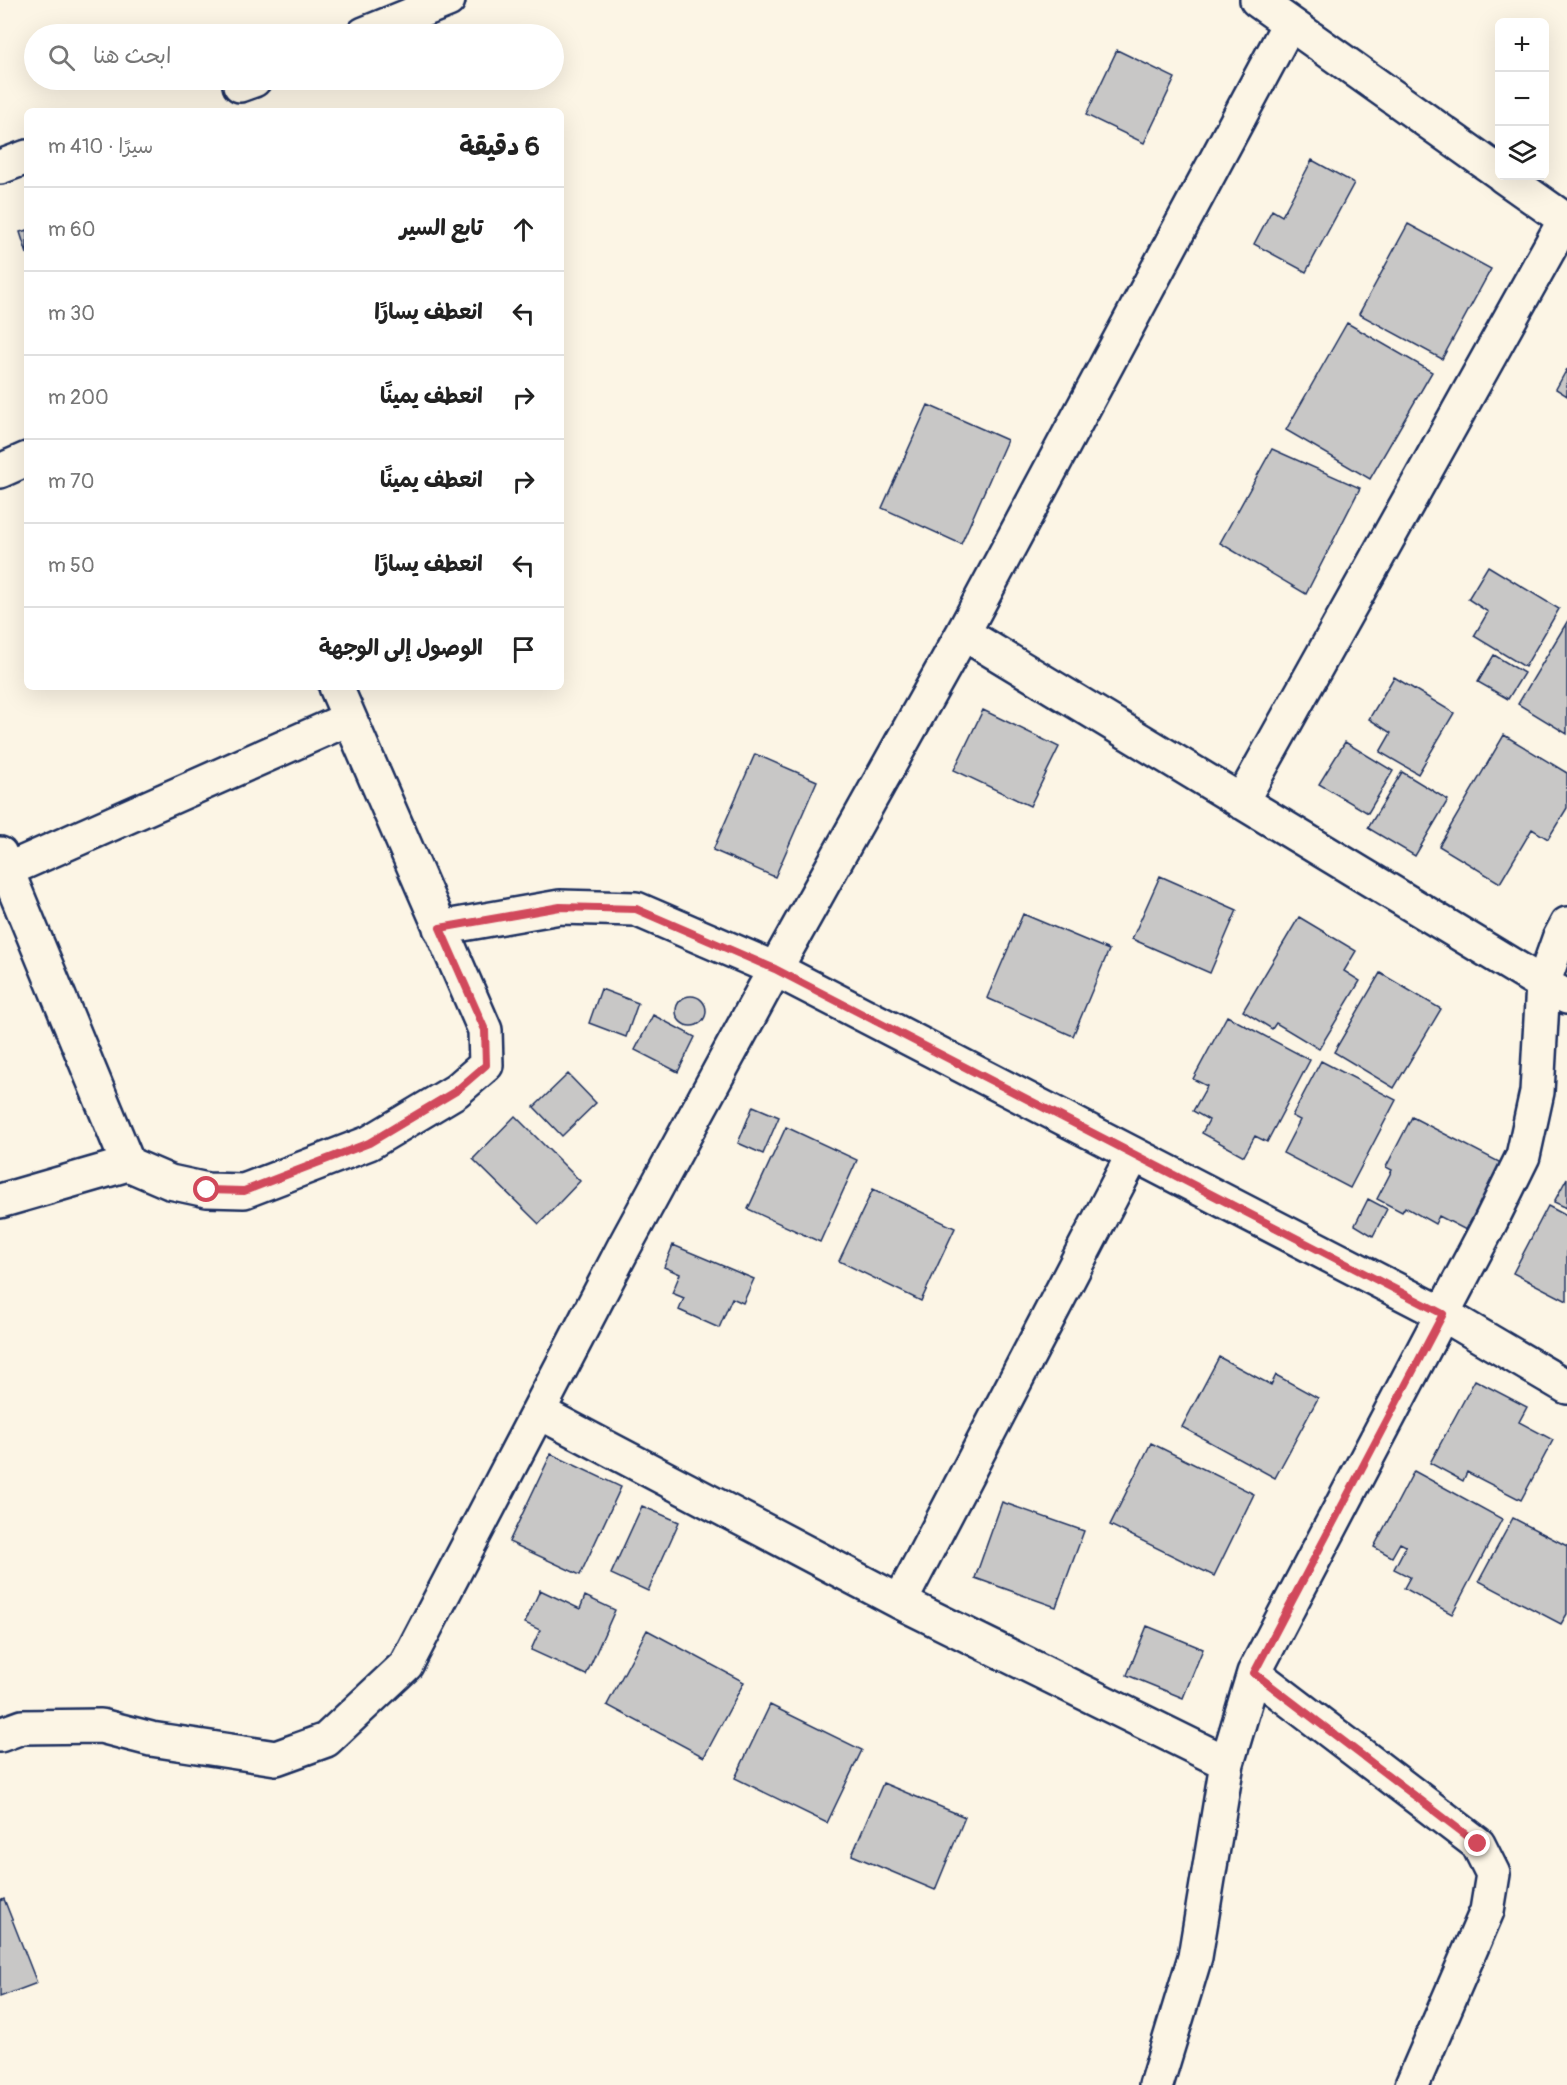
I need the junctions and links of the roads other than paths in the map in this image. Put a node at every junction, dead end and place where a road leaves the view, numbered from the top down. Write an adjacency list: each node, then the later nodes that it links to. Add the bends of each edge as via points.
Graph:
1 (448, 0): 3 (street)
2 (1257, 0): 4 (street)
3 (389, 24)
4 (1289, 24): 7 (street); 12 (street)
5 (24, 158): 6 (street)
6 (0, 167)
7 (1495, 170)
8 (1509, 180): 9 (street)
9 (1566, 220): 15 (street)
10 (24, 460): 11 (street)
11 (0, 471)
12 (963, 633): 15 (street); 19 (street)
13 (337, 690): 14 (street)
14 (348, 719): 16 (street); 18 (street)
15 (1241, 802): 20 (street)
16 (3, 862): 22 (street)
17 (1567, 924): 20 (street, via 1559,939)
18 (440, 928): 19 (street, via 560,907 636,909); 22 (street, via 485,1030 486,1065 456,1091 369,1143 244,1191 207,1190 170,1182)
19 (775, 969): 21 (street); 26 (street)
20 (1555, 990): 24 (street, via 1523,1156)
21 (1133, 1155): 24 (street); 27 (street)
22 (128, 1164): 23 (street)
23 (0, 1201)
24 (1443, 1314): 25 (street); 28 (street)
25 (1567, 1387)
26 (539, 1412): 27 (street); 29 (street, via 406,1665 326,1740 276,1758 151,1739 101,1726 22,1727)
27 (900, 1602): 30 (street)
28 (1254, 1673): 30 (street); 32 (street, via 1478,1844 1493,1874 1486,1911)
29 (0, 1735)
30 (1227, 1763): 31 (street, via 1196,1957)
31 (1156, 2085)
32 (1412, 2085)

